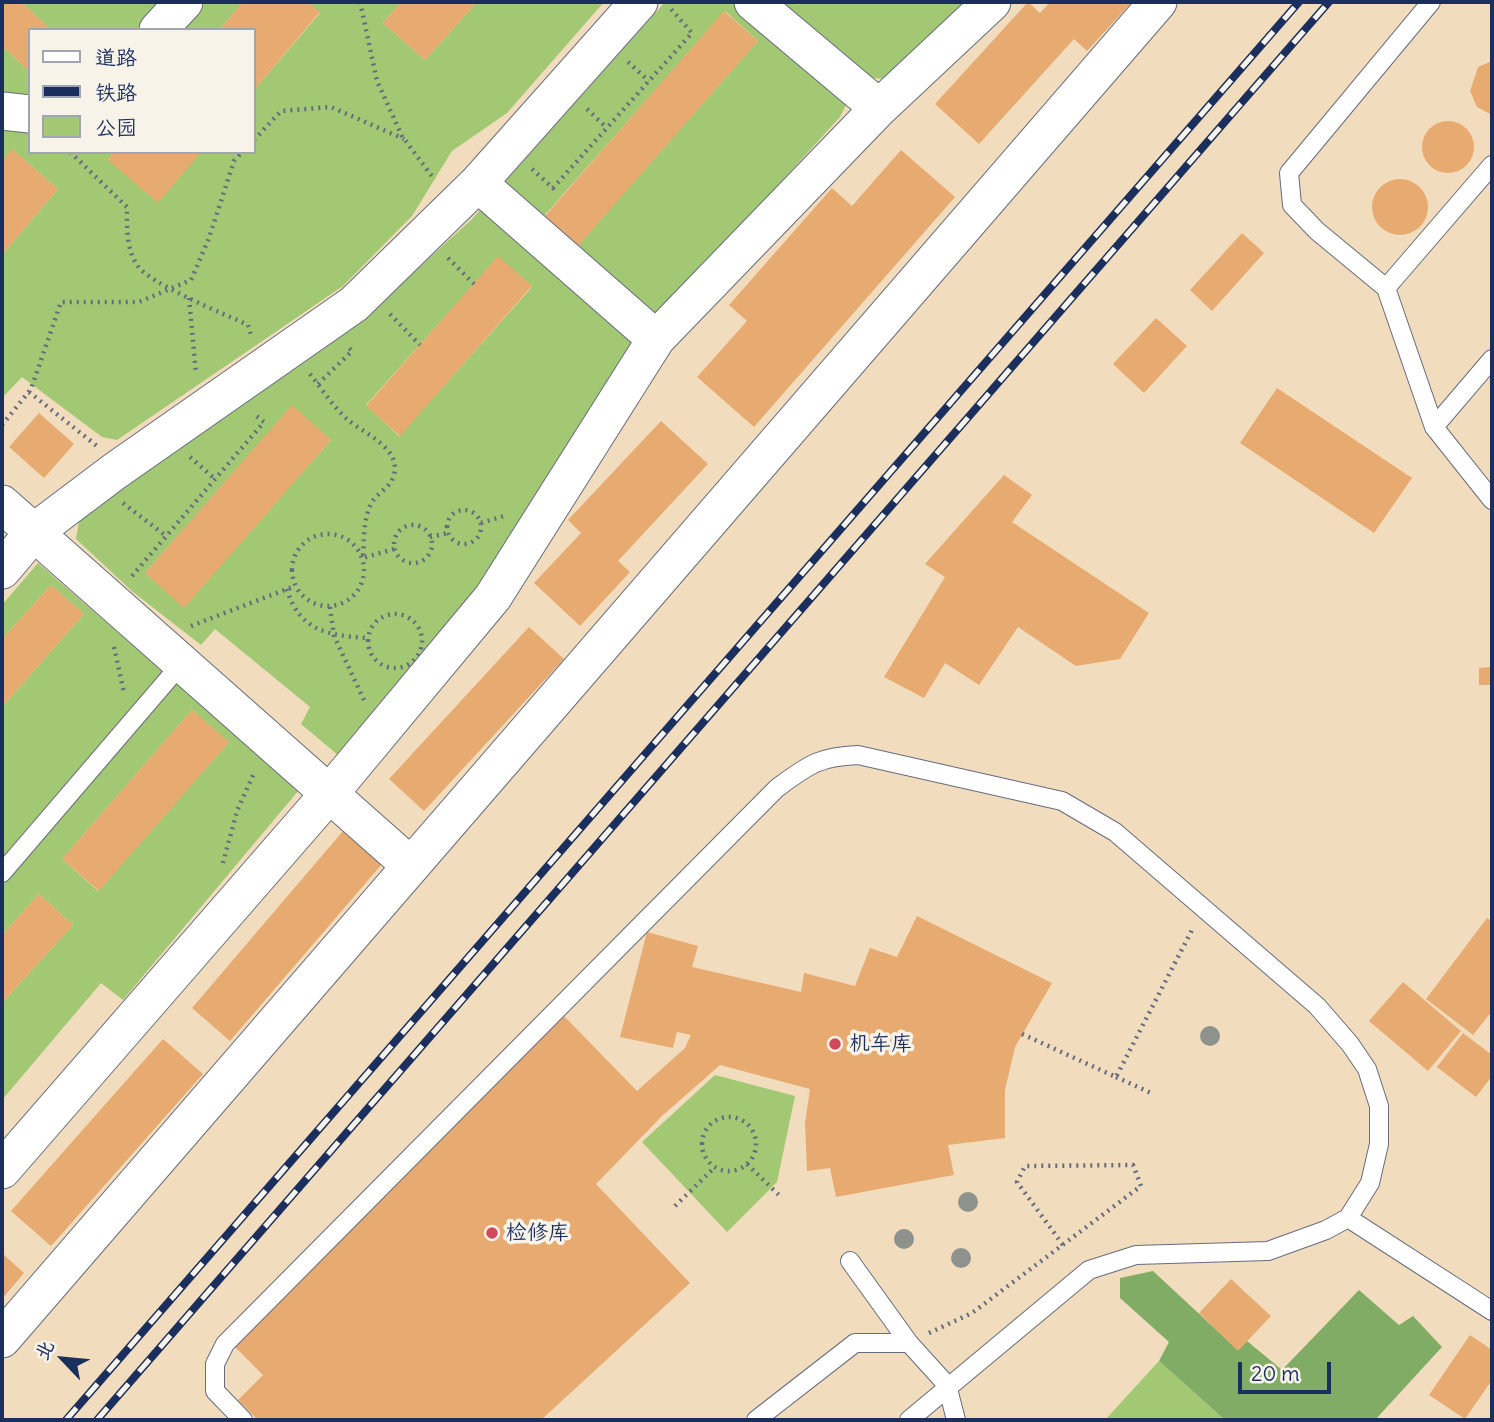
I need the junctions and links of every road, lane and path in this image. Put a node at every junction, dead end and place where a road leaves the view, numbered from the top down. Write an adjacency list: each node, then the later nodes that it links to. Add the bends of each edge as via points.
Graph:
1 (184, 2): 9 (street)
2 (360, 2): 14 (path, via 377,81)
3 (639, 2): 15 (street)
4 (665, 2): 15 (path, via 692,33 553,188)
5 (753, 2): 10 (street)
6 (992, 2): 10 (street)
7 (1158, 2): 53 (street)
8 (1431, 2): 21 (lane, via 1289,173 1292,205)
9 (160, 28)
10 (879, 108): 24 (street)
11 (2, 111): 12 (street)
12 (28, 114)
13 (256, 138): 14 (path, via 281,111 331,107)
14 (405, 140): 19 (path)
15 (509, 148): 19 (street)
16 (72, 154): 20 (path, via 127,207 127,239 138,267)
17 (240, 154): 20 (path, via 191,280)
18 (1492, 164): 21 (lane)
19 (466, 194): 22 (street); 24 (street)
20 (171, 288): 23 (path); 28 (path, via 139,302 61,302)
21 (1386, 288): 31 (lane)
22 (368, 291): 25 (path); 26 (street)
23 (189, 297): 26 (path, via 248,325); 29 (path)
24 (656, 339): 50 (street, via 493,597)
25 (420, 345)
26 (275, 359): 29 (street); 40 (path, via 393,456 395,473 371,503 365,523)
27 (1492, 359): 31 (lane)
28 (29, 392): 30 (path); 32 (path)
29 (213, 402): 32 (street); 37 (path, via 264,422)
30 (2, 425)
31 (1434, 427): 33 (lane)
32 (110, 475): 35 (street); 37 (path)
33 (1492, 500)
34 (2, 503): 35 (street)
35 (34, 532): 41 (street); 44 (street)
36 (448, 533): 36 (path, via 456,542 467,544 478,538 481,522 474,512 462,509 452,514); 38 (path)
37 (166, 536): 44 (path)
38 (430, 537): 39 (path, via 419,526 406,526 396,534); 39 (path, via 431,552 422,562 404,562)
39 (394, 549): 40 (path)
40 (363, 558): 42 (path, via 347,539 336,534 314,537 296,552 292,562); 45 (path, via 363,582 357,593)
41 (2, 570)
42 (295, 586): 43 (path); 45 (path, via 312,603)
43 (287, 589): 46 (path, via 291,604 306,623); 48 (path)
44 (111, 600): 48 (street); 49 (path, via 114,659)
45 (330, 607): 46 (path)
46 (334, 636): 47 (path); 50 (path)
47 (369, 638): 47 (path, via 375,659 391,667 408,664 422,643 412,620 396,614 380,618)
48 (169, 652): 49 (lane); 51 (street)
49 (132, 721): 54 (lane)
50 (379, 733): 52 (street)
51 (269, 740): 52 (street); 55 (path, via 237,811)
52 (329, 794): 53 (street); 62 (street)
53 (411, 866): 69 (street)
54 (2, 873)
55 (219, 876)
56 (1203, 909): 58 (path); 65 (lane, via 1317,1006 1367,1069 1379,1106 1379,1144 1370,1184); 72 (lane, via 1115,832 1062,801 859,755 827,757 809,765 777,788 225,1345 215,1364 215,1391)
57 (1022, 1034): 58 (path)
58 (1116, 1077): 59 (path)
59 (1151, 1093)
60 (747, 1164): 61 (path, via 727,1172); 61 (path, via 755,1152 754,1134 743,1121 726,1117 710,1125 702,1140 705,1157); 63 (path)
61 (715, 1167): 64 (path)
62 (2, 1170)
63 (782, 1198)
64 (675, 1206)
65 (1348, 1219): 68 (lane); 71 (lane, via 1268,1251 1136,1255 1089,1270)
66 (1063, 1245): 66 (path, via 1141,1186 1133,1165 1025,1166 1017,1182); 70 (path, via 972,1313)
67 (850, 1261): 70 (lane)
68 (1492, 1311)
69 (2, 1339)
70 (909, 1343): 71 (lane); 73 (lane, via 855,1343)
71 (947, 1385): 74 (lane); 75 (lane)
72 (243, 1420)
73 (756, 1420)
74 (909, 1420)
75 (956, 1420)

